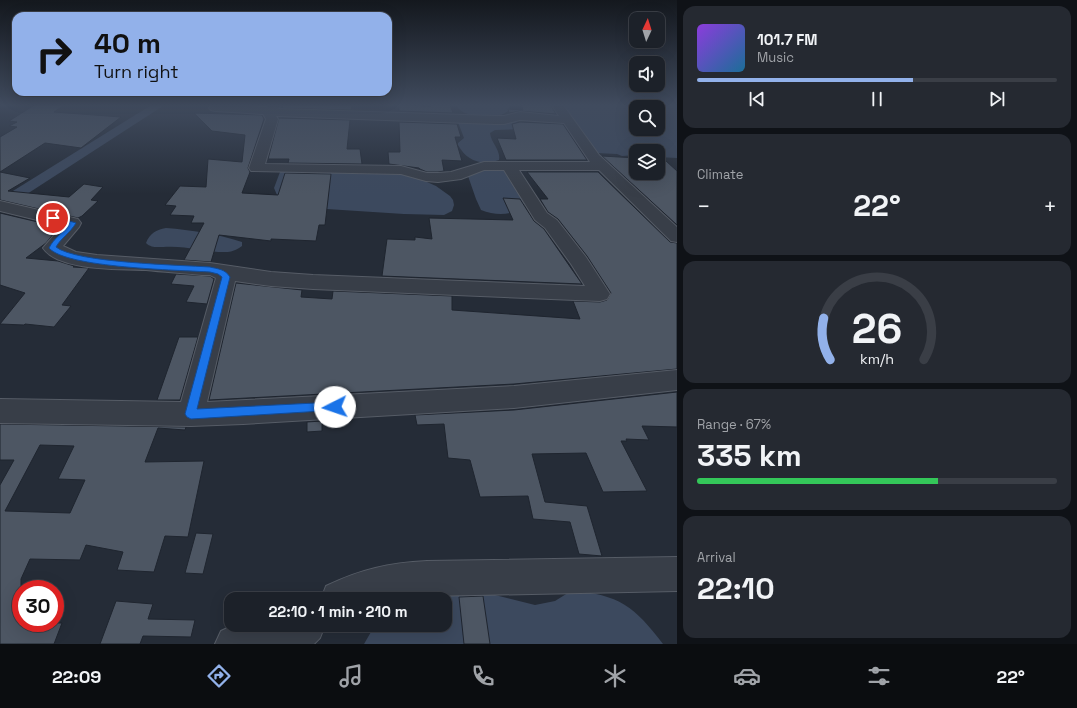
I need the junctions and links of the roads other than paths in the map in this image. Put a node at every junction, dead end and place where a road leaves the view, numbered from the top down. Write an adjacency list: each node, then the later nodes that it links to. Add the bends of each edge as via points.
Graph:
1 (267, 134): 3 (street, via 256,168 401,170 427,177 439,177 452,176 474,167)
2 (577, 134): 4 (street)
3 (508, 165): 4 (street); 7 (street, via 541,216 547,219 560,236 600,294 313,282)
4 (602, 166): 6 (street)
5 (0, 206): 7 (street, via 72,223 52,248 72,257)
6 (677, 237)
7 (221, 272): 10 (street, via 226,277)
8 (677, 380): 10 (street, via 514,397)
9 (0, 411): 10 (street)
10 (191, 414)
11 (677, 574): 12 (street, via 380,582)
12 (350, 592)
13 (300, 632): 14 (street, via 272,641)
14 (234, 644)

